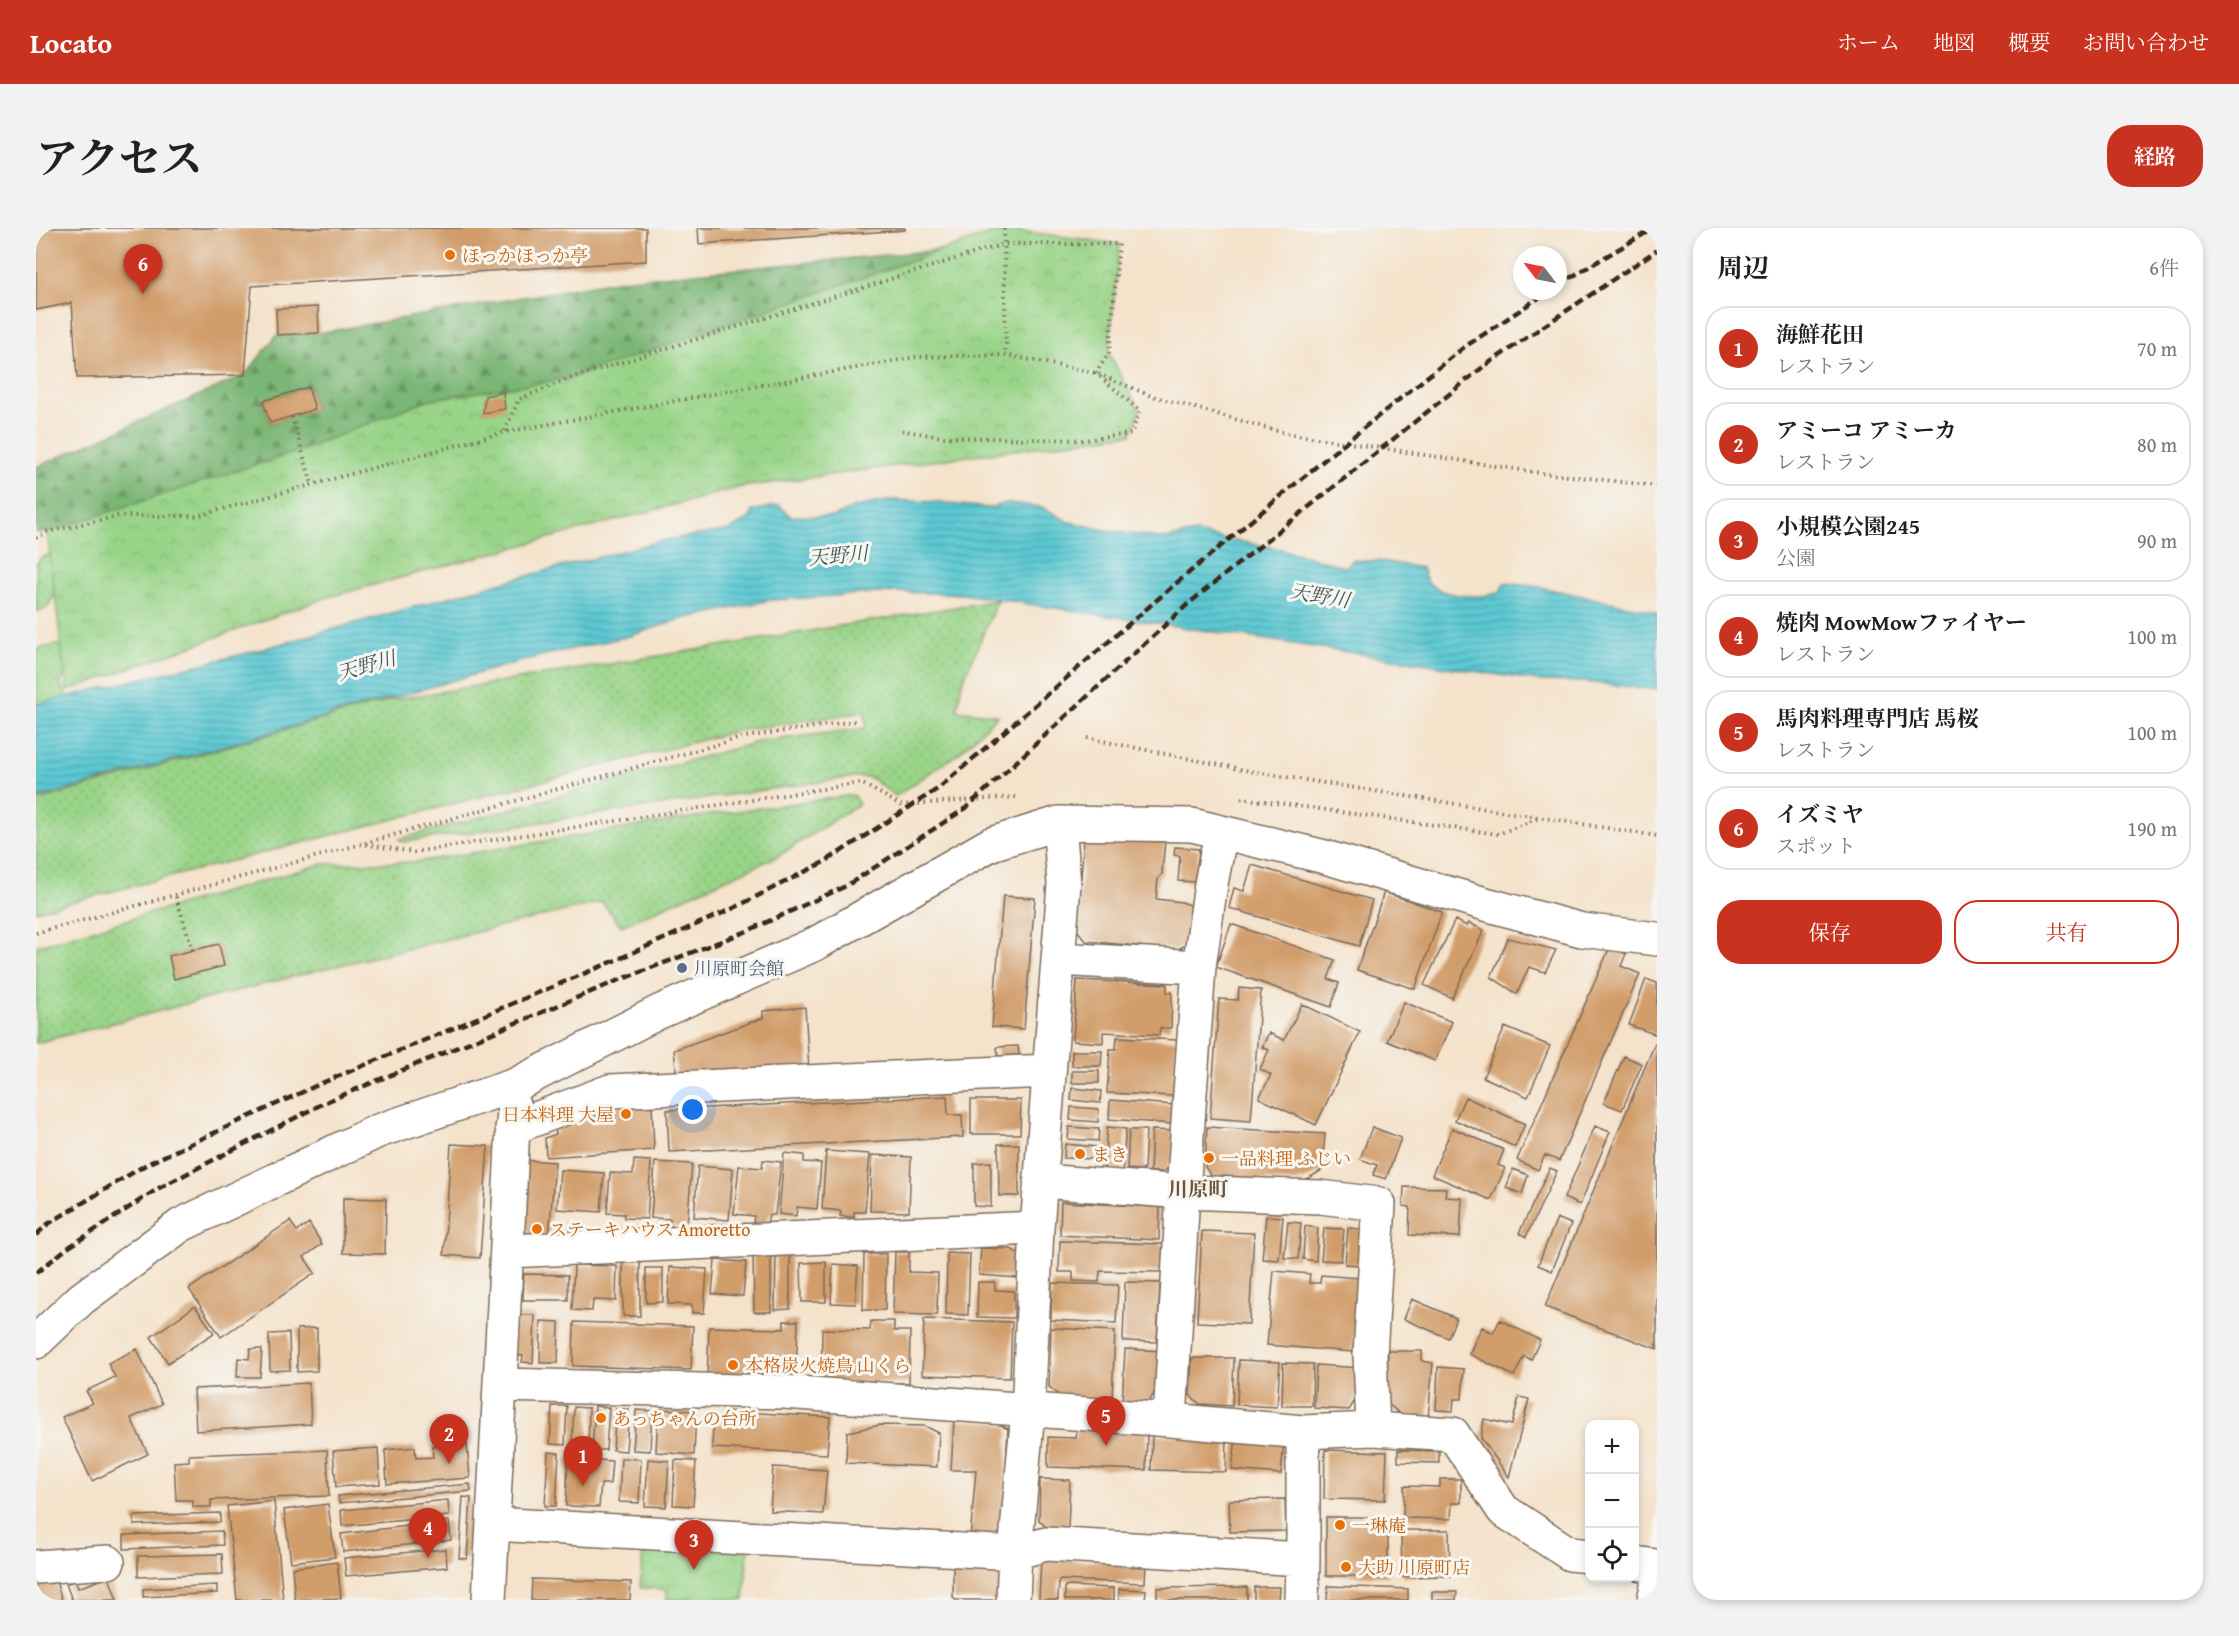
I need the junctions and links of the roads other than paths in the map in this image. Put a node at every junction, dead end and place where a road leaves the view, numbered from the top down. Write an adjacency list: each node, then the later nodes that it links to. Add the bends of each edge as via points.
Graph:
1 (1059, 823): 2 (street, via 1192,825); 4 (street, via 1064,884); 7 (street, via 991,844 814,944 659,1012)
2 (1221, 832): 3 (street, via 1325,857 1582,930); 5 (street)
3 (1657, 939)
4 (1059, 959): 5 (street); 6 (street)
5 (1199, 967): 10 (street)
6 (1048, 1071): 8 (street, via 609,1091); 9 (street)
7 (515, 1084): 8 (street); 13 (street, via 378,1131 181,1226 81,1299)
8 (512, 1128): 12 (street)
9 (1042, 1181): 10 (street); 11 (street)
10 (1183, 1192): 16 (street); 17 (street, via 1320,1197 1378,1204 1370,1355)
11 (1037, 1228): 12 (street); 15 (street)
12 (507, 1251): 14 (street)
13 (36, 1342)
14 (501, 1385): 15 (street, via 784,1392); 19 (street)
15 (1028, 1411): 16 (street); 20 (street)
16 (1170, 1420): 18 (street)
17 (1374, 1429): 18 (street); 21 (street, via 1453,1434 1503,1510 1570,1554)
18 (1303, 1432): 22 (street)
19 (493, 1524): 20 (street); 28 (street)
20 (1015, 1553): 22 (street, via 1046,1544); 29 (street)
21 (1585, 1556)
22 (1303, 1559): 30 (street)
23 (108, 1562): 26 (street)
24 (1639, 1564): 25 (street)
25 (1657, 1566)
26 (36, 1567)
27 (1657, 1586): 31 (street)
28 (489, 1600)
29 (1013, 1600)
30 (1302, 1600)
31 (1654, 1600)

